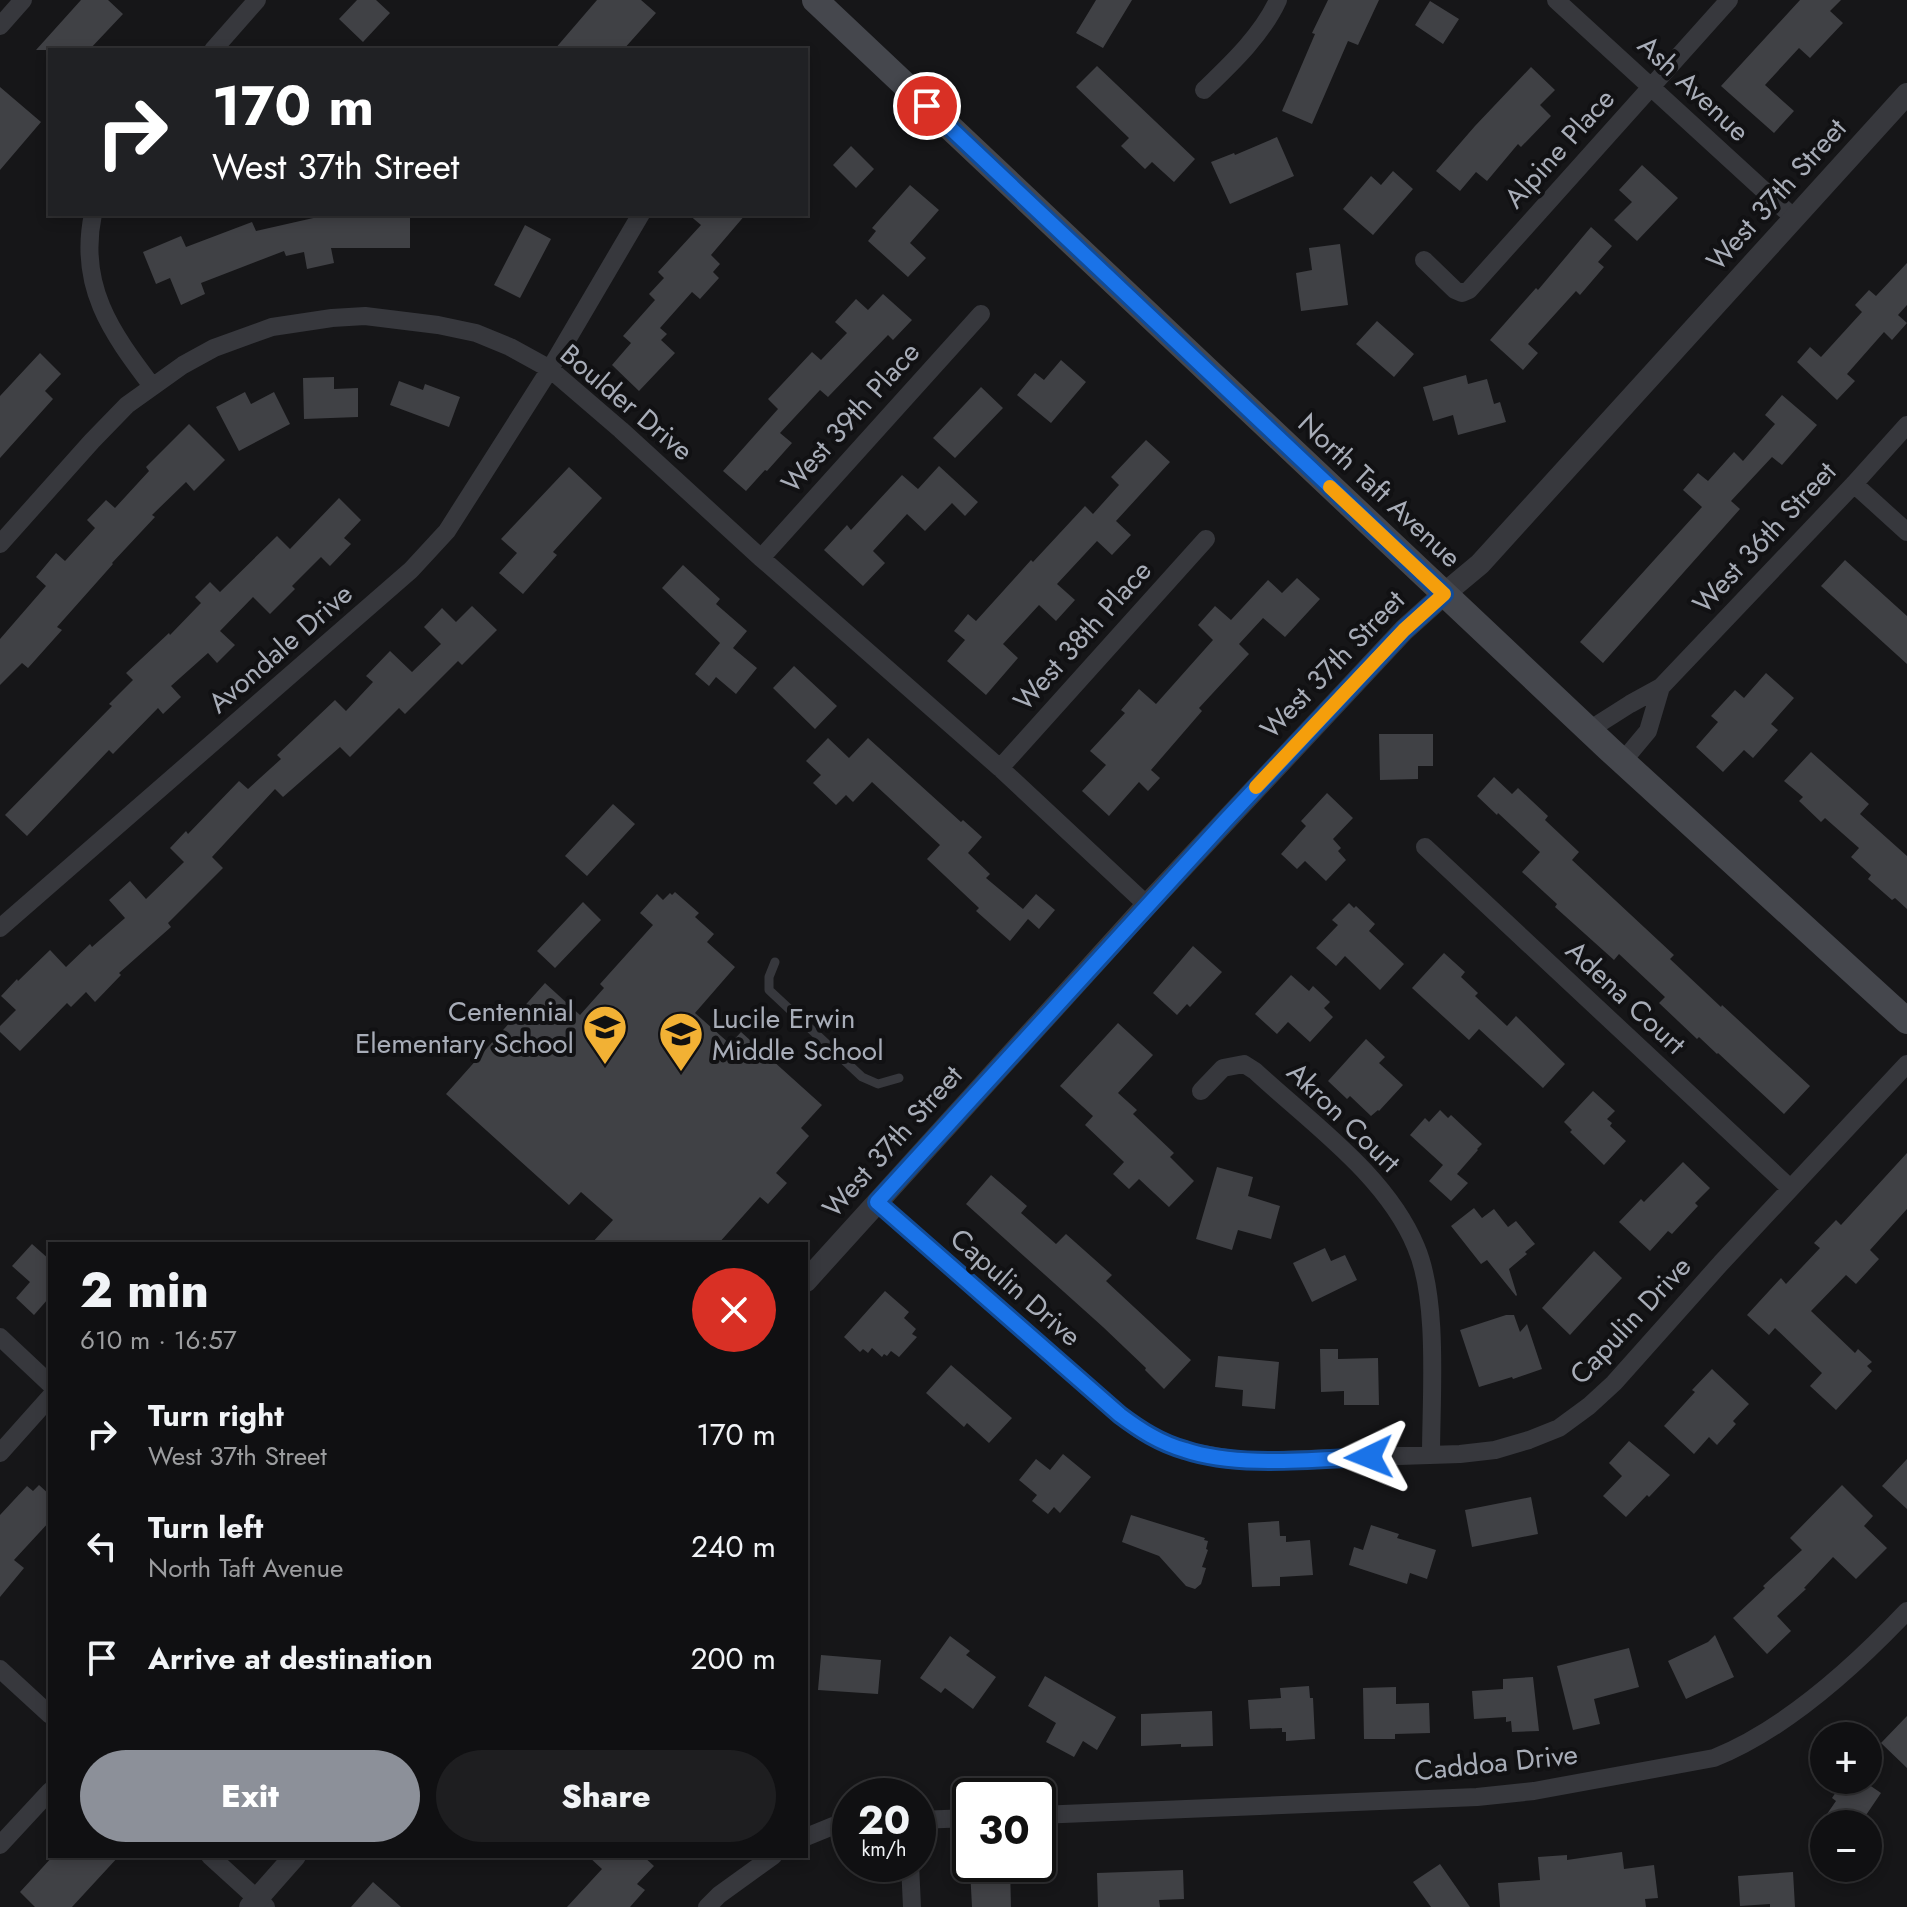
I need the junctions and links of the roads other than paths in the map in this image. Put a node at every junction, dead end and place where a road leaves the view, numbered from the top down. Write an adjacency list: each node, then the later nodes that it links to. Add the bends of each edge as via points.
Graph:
1 (23, 0): 7 (street)
2 (257, 0): 8 (street)
3 (815, 0): 25 (main road, North Taft Avenue)
4 (1278, 0): 10 (street, via 1269,19)
5 (1556, 0): 9 (street, Ash Avenue)
6 (1729, 0): 9 (street, Alpine Place)
7 (0, 26)
8 (215, 48)
9 (1650, 87): 14 (street, Ash Avenue); 15 (street, Alpine Place, via 1469,290 1455,290)
10 (1204, 90)
11 (1907, 94): 14 (street, West 37th Street)
12 (93, 216): 18 (street, via 89,257 96,290 122,346)
13 (640, 216): 17 (street, Avondale Drive)
14 (1794, 218): 25 (street, West 37th Street, via 1480,564)
15 (1424, 260)
16 (981, 314): 24 (street, West 39th Place)
17 (550, 369): 18 (street, Boulder Drive, via 476,333 365,316 272,327 214,348); 24 (street, Boulder Drive); 32 (street, Avondale Drive, via 447,531 411,570)
18 (152, 386): 23 (street, Boulder Drive, via 92,441)
19 (1907, 425): 20 (street, West 36th Street)
20 (1854, 484): 21 (street); 26 (street, West 36th Street)
21 (1907, 532)
22 (1206, 539): 29 (street, West 38th Place)
23 (0, 544)
24 (761, 558): 29 (street, Boulder Drive)
25 (1444, 594): 27 (main road, North Taft Avenue); 31 (street, West 37th Street, via 1393,641)
26 (1661, 687): 27 (street, West 36th Street); 28 (street, West 36th Street, via 1648,731)
27 (1589, 730): 28 (main road, North Taft Avenue)
28 (1623, 761): 34 (main road, North Taft Avenue)
29 (1000, 768): 31 (street, Boulder Drive)
30 (1425, 847): 38 (street, Adena Court)
31 (1147, 905): 39 (street, West 37th Street)
32 (0, 928)
33 (775, 962): 36 (lane, via 769,990 850,1066 878,1084)
34 (1907, 1021)
35 (1907, 1064): 38 (street, Capulin Drive)
36 (899, 1078)
37 (1201, 1091): 45 (street, Akron Court, via 1223,1068 1244,1064 1362,1168 1399,1216 1416,1246 1426,1285)
38 (1790, 1188): 45 (street, Capulin Drive, via 1589,1406 1559,1428 1529,1440 1495,1450)
39 (877, 1202): 40 (street, West 37th Street); 45 (street, Capulin Drive, via 1120,1415 1163,1442 1245,1461)
40 (808, 1279)
41 (0, 1337): 42 (street)
42 (48, 1382)
43 (48, 1399): 44 (street)
44 (0, 1453)
45 (1431, 1455)
46 (1907, 1611): 50 (street, Caddoa Drive, via 1828,1686 1776,1724 1714,1758 1477,1797)
47 (0, 1669): 48 (street)
48 (48, 1713)
49 (48, 1793): 53 (street)
50 (1056, 1814)
51 (832, 1826): 52 (street)
52 (808, 1836)
53 (0, 1845)
54 (212, 1858): 58 (street)
55 (293, 1858): 58 (street)
56 (770, 1858): 59 (street)
57 (911, 1882): 60 (street)
58 (258, 1904)
59 (707, 1907)
60 (912, 1907)

